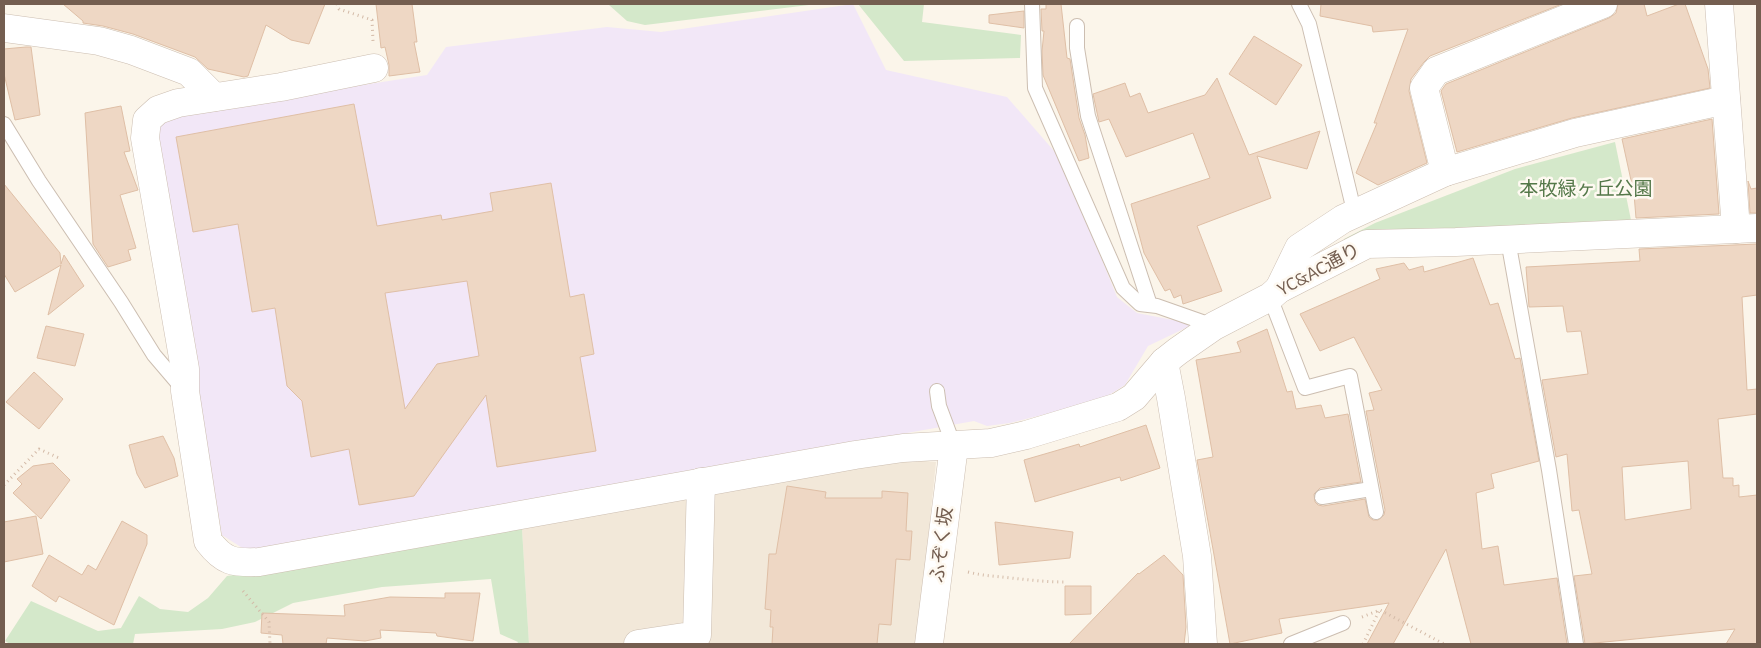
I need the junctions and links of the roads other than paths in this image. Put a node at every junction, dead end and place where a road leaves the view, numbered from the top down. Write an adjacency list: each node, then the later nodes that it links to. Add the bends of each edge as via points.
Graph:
1 (1032, 4): 16 (lane, via 1035,88 1123,288 1140,304)
2 (1299, 4): 12 (lane, via 1309,24)
3 (1604, 4): 11 (street, via 1436,71 1424,88)
4 (1719, 4): 9 (street)
5 (1077, 26): 16 (lane, via 1077,48 1088,116)
6 (4, 28): 8 (street, via 99,41 131,50 189,72)
7 (374, 68): 8 (street)
8 (214, 97): 19 (street, via 158,110 147,120 145,138 185,369)
9 (1726, 100): 11 (street, via 1575,133); 13 (street)
10 (4, 124): 19 (lane, via 154,356)
11 (1445, 172): 12 (street)
12 (1355, 215): 15 (street, via 1343,219 1299,248)
13 (1747, 228): 14 (street, YC&AC通り)
14 (1508, 240): 15 (street, YC&AC通り, via 1367,244); 31 (lane)
15 (1275, 293): 17 (street, YC&AC通り); 23 (lane, via 1304,388 1350,376)
16 (1150, 305): 17 (lane)
17 (1214, 326): 18 (street, YC&AC通り)
18 (1164, 362): 21 (street, YC&AC通り, via 1134,397 1118,407 1017,437); 29 (street, via 1197,556)
19 (185, 391): 22 (street, YC&AC通り, via 208,541 223,558 244,562 259,562)
20 (937, 391): 21 (lane, via 939,406)
21 (954, 446): 22 (street, YC&AC通り, via 903,448); 28 (street, ふぞく坂)
22 (701, 482): 27 (street, via 698,635)
23 (1371, 488): 24 (lane); 25 (lane)
24 (1322, 496)
25 (1376, 512)
26 (1343, 624): 30 (lane)
27 (638, 644)
28 (929, 644)
29 (1203, 644)
30 (1291, 644)
31 (1576, 644)

